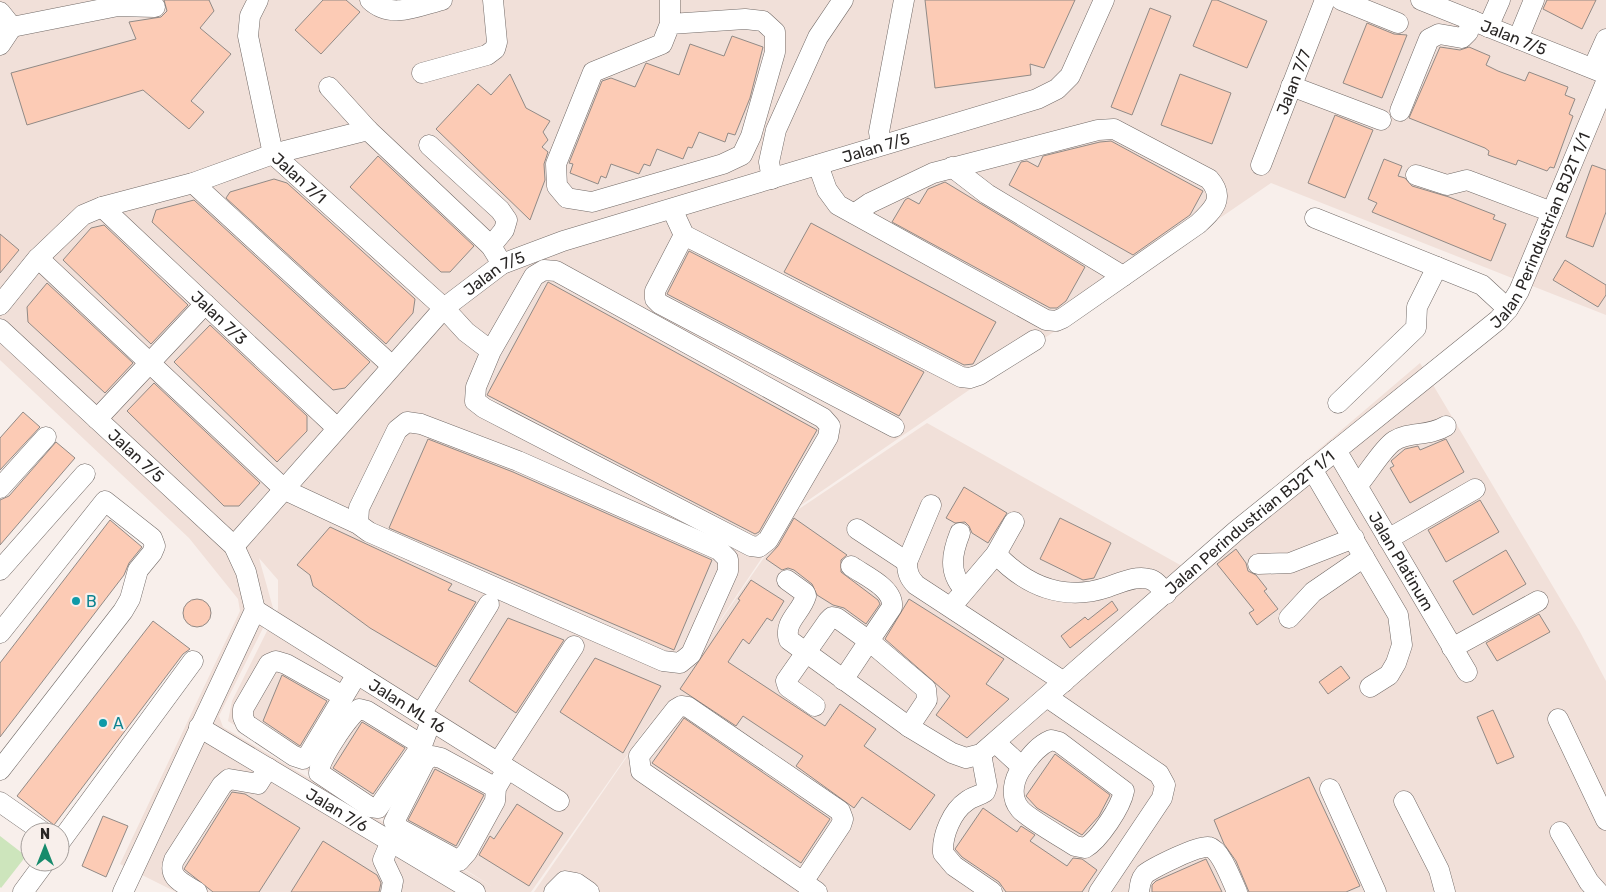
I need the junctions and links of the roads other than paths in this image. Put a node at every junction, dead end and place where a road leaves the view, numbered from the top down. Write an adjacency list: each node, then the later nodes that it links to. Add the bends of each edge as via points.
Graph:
1 (258, 0): 31 (street, Jalan 7/1, via 250,16 248,36)
2 (370, 0): 3 (street, via 388,11 402,11)
3 (442, 0)
4 (493, 0): 22 (street, via 495,50)
5 (670, 0): 18 (street)
6 (843, 0): 36 (street, via 818,37 776,130 769,162)
7 (904, 0): 30 (street, via 878,132)
8 (1104, 0): 30 (street, Jalan 7/5, via 1070,76 1057,89 1037,99)
9 (1325, 0): 24 (street, Jalan 7/7)
10 (1340, 0): 16 (street)
11 (1421, 0): 17 (street, Jalan 7/5)
12 (1500, 0): 17 (street)
13 (1534, 0): 19 (street)
14 (155, 7): 15 (street, via 118,6)
15 (6, 19): 21 (street)
16 (1398, 23)
17 (1480, 23): 19 (street, Jalan 7/5); 26 (street, via 1462,38 1439,34 1429,39)
18 (670, 24): 38 (street, via 662,44 593,72 556,164 557,186 567,198 592,202); 38 (street, via 745,19 763,21 775,32 775,52 751,136 742,155 723,164)
19 (1518, 39): 23 (street, Jalan 7/5)
20 (1606, 39): 23 (street, Jalan Perindustrian BJ2T 1/1)
21 (0, 45)
22 (422, 73)
23 (1602, 75): 41 (street, Jalan Perindustrian BJ2T 1/1)
24 (1291, 86): 27 (street); 33 (street, Jalan 7/7)
25 (329, 87): 28 (street)
26 (1400, 111)
27 (1381, 120)
28 (368, 130): 31 (street); 46 (street)
29 (429, 145): 46 (street, via 507,220 504,230)
30 (881, 145): 32 (street, Jalan 7/5)
31 (273, 154): 37 (street); 53 (street, Jalan 7/1)
32 (818, 165): 36 (street, Jalan 7/5); 42 (street, via 827,190 838,205)
33 (1261, 165)
34 (952, 167): 42 (street, via 933,172); 50 (street, via 987,194); 50 (street, via 1098,130 1114,129 1209,179 1217,188 1218,197 1211,212)
35 (1416, 175): 41 (street, via 1447,185 1467,180)
36 (772, 179): 40 (street, Jalan 7/5)
37 (193, 183): 39 (street); 59 (street)
38 (616, 195): 44 (street)
39 (102, 207): 47 (street, via 83,215); 51 (street, Jalan 7/3)
40 (672, 209): 44 (street, Jalan 7/5); 45 (street)
41 (1552, 212): 54 (street, Jalan Perindustrian BJ2T 1/1, via 1519,291)
42 (854, 214): 50 (street, via 1046,320 1063,318)
43 (1315, 218): 49 (street)
44 (624, 223): 48 (street, Jalan 7/5)
45 (684, 235): 56 (street, via 961,377 979,375); 63 (street, via 655,291 655,300)
46 (491, 246): 48 (street)
47 (38, 258): 52 (street); 58 (street)
48 (502, 264): 53 (street, Jalan 7/5)
49 (1437, 267): 54 (street, via 1482,285); 60 (street, via 1417,307 1416,328)
50 (1124, 276)
51 (205, 304): 58 (street); 64 (street, Jalan 7/3)
52 (0, 305)
53 (444, 308): 57 (street, Jalan 7/1, via 466,332); 59 (street, Jalan 7/5)
54 (1508, 309): 66 (street, Jalan Perindustrian BJ2T 1/1)
55 (0, 329): 61 (street, Jalan 7/5)
56 (1035, 340)
57 (492, 351): 57 (street, via 534,276 544,270 556,271 823,418 830,426 828,437 768,540 759,547 751,546 484,408 476,401 476,387)
58 (150, 363): 61 (street); 71 (street)
59 (391, 365): 64 (street, Jalan 7/5)
60 (1338, 403)
61 (97, 419): 80 (street, Jalan 7/5)
62 (1446, 426): 69 (street, via 1435,433 1394,441)
63 (894, 427)
64 (337, 428): 71 (street, Jalan 7/5)
65 (46, 437): 70 (street)
66 (1336, 450): 67 (street, Jalan Perindustrian BJ2T 1/1); 69 (street, Jalan Platinum)
67 (1312, 468): 78 (street); 89 (street, Jalan Perindustrian BJ2T 1/1)
68 (85, 474): 86 (street)
69 (1357, 486): 79 (street, Jalan Platinum)
70 (0, 488)
71 (285, 490): 75 (street); 80 (street, Jalan 7/5)
72 (1475, 490): 79 (street)
73 (931, 505): 83 (street)
74 (1014, 522): 81 (street)
75 (358, 524): 75 (street, via 369,532 663,661 680,663 691,654 728,571 728,559 719,550 518,461 421,424 407,422 397,430 359,508)
76 (857, 529): 83 (street)
77 (960, 533): 88 (street, via 953,551 953,568)
78 (1354, 538): 82 (street); 84 (street, via 1290,563)
79 (1388, 539): 99 (street, Jalan Platinum)
80 (234, 546): 93 (street, via 246,572)
81 (996, 554): 88 (street); 89 (street, via 1029,582 1050,591 1099,590 1147,578)
82 (1364, 557): 94 (street, via 1313,592); 105 (street, via 1398,615 1401,638 1396,663 1389,675)
83 (908, 562): 92 (street, via 911,580)
84 (1258, 564)
85 (851, 566): 96 (street, via 889,593 892,601 892,607)
86 (0, 570)
87 (787, 580): 98 (street, via 806,596 786,632)
88 (964, 589): 92 (street)
89 (1166, 594): 104 (street, Jalan Perindustrian BJ2T 1/1)
90 (1538, 601): 99 (street)
91 (489, 604): 109 (street)
92 (951, 607): 104 (street)
93 (256, 610): 102 (street, Jalan ML 16); 111 (street)
94 (1289, 618)
95 (0, 633): 118 (street, via 105,501 152,538 155,546 138,570 130,599 123,610)
96 (869, 642): 98 (street, via 832,617); 103 (street); 112 (street, via 926,689 927,700)
97 (574, 646): 115 (street)
98 (797, 646): 103 (street); 108 (street, via 786,681 788,687)
99 (1452, 648): 101 (street, Jalan Platinum)
100 (193, 661): 126 (street)
101 (1467, 672)
102 (357, 674): 106 (street); 109 (street, Jalan ML 16)
103 (843, 680): 112 (street)
104 (1064, 682): 107 (street, Jalan Perindustrian BJ2T 1/1)
105 (1370, 687)
106 (343, 696): 106 (street, via 303,759 246,724 242,717 243,709 269,664 276,661)
107 (1047, 697): 114 (street, Jalan Perindustrian BJ2T 1/1); 129 (street, via 1159,774 1165,786 1162,798)
108 (815, 706)
109 (426, 717): 113 (street); 115 (street, Jalan ML 16)
110 (1558, 719): 124 (street)
111 (199, 727): 117 (street, Jalan 7/6); 134 (street)
112 (909, 727): 114 (street, via 966,758)
113 (422, 745): 113 (street, via 378,808 370,807 319,773 322,762 359,709)
114 (988, 749): 116 (street); 140 (street, via 985,792 967,801 955,816 944,834 943,853 954,866)
115 (503, 766): 119 (street); 121 (street, Jalan ML 16)
116 (1022, 767): 116 (street, via 1042,743 1059,742 1119,785 1124,791 1122,800 1093,844 1085,848 1075,846 1020,809 1013,794 1014,780)
117 (268, 768): 128 (street, Jalan 7/6); 135 (street, via 258,784 229,779 174,860 170,869 173,876)
118 (0, 770)
119 (496, 788): 119 (street, via 495,801 459,861 400,829 394,822 425,762 432,756)
120 (1330, 789): 143 (street)
121 (559, 801)
122 (1404, 801): 144 (street, via 1439,870)
123 (0, 802): 125 (street)
124 (1606, 820)
125 (29, 822)
126 (70, 828)
127 (1560, 832): 145 (street)
128 (391, 841): 136 (street, via 383,860 392,881); 137 (street, Jalan 7/6)
129 (1118, 864): 132 (street); 141 (street)
130 (38, 872): 133 (street)
131 (810, 887): 131 (street, via 841,825 840,810 688,707 676,709 639,756 641,771)
132 (1140, 887): 142 (street, via 1146,873 1198,847 1209,846 1218,853)
133 (23, 892)
134 (122, 892)
135 (196, 892)
136 (391, 892)
137 (475, 892)
138 (554, 892): 139 (street, via 565,881 576,883)
139 (589, 892)
140 (992, 892)
141 (1099, 892)
142 (1237, 892)
143 (1376, 892)
144 (1446, 892)
145 (1598, 892)

